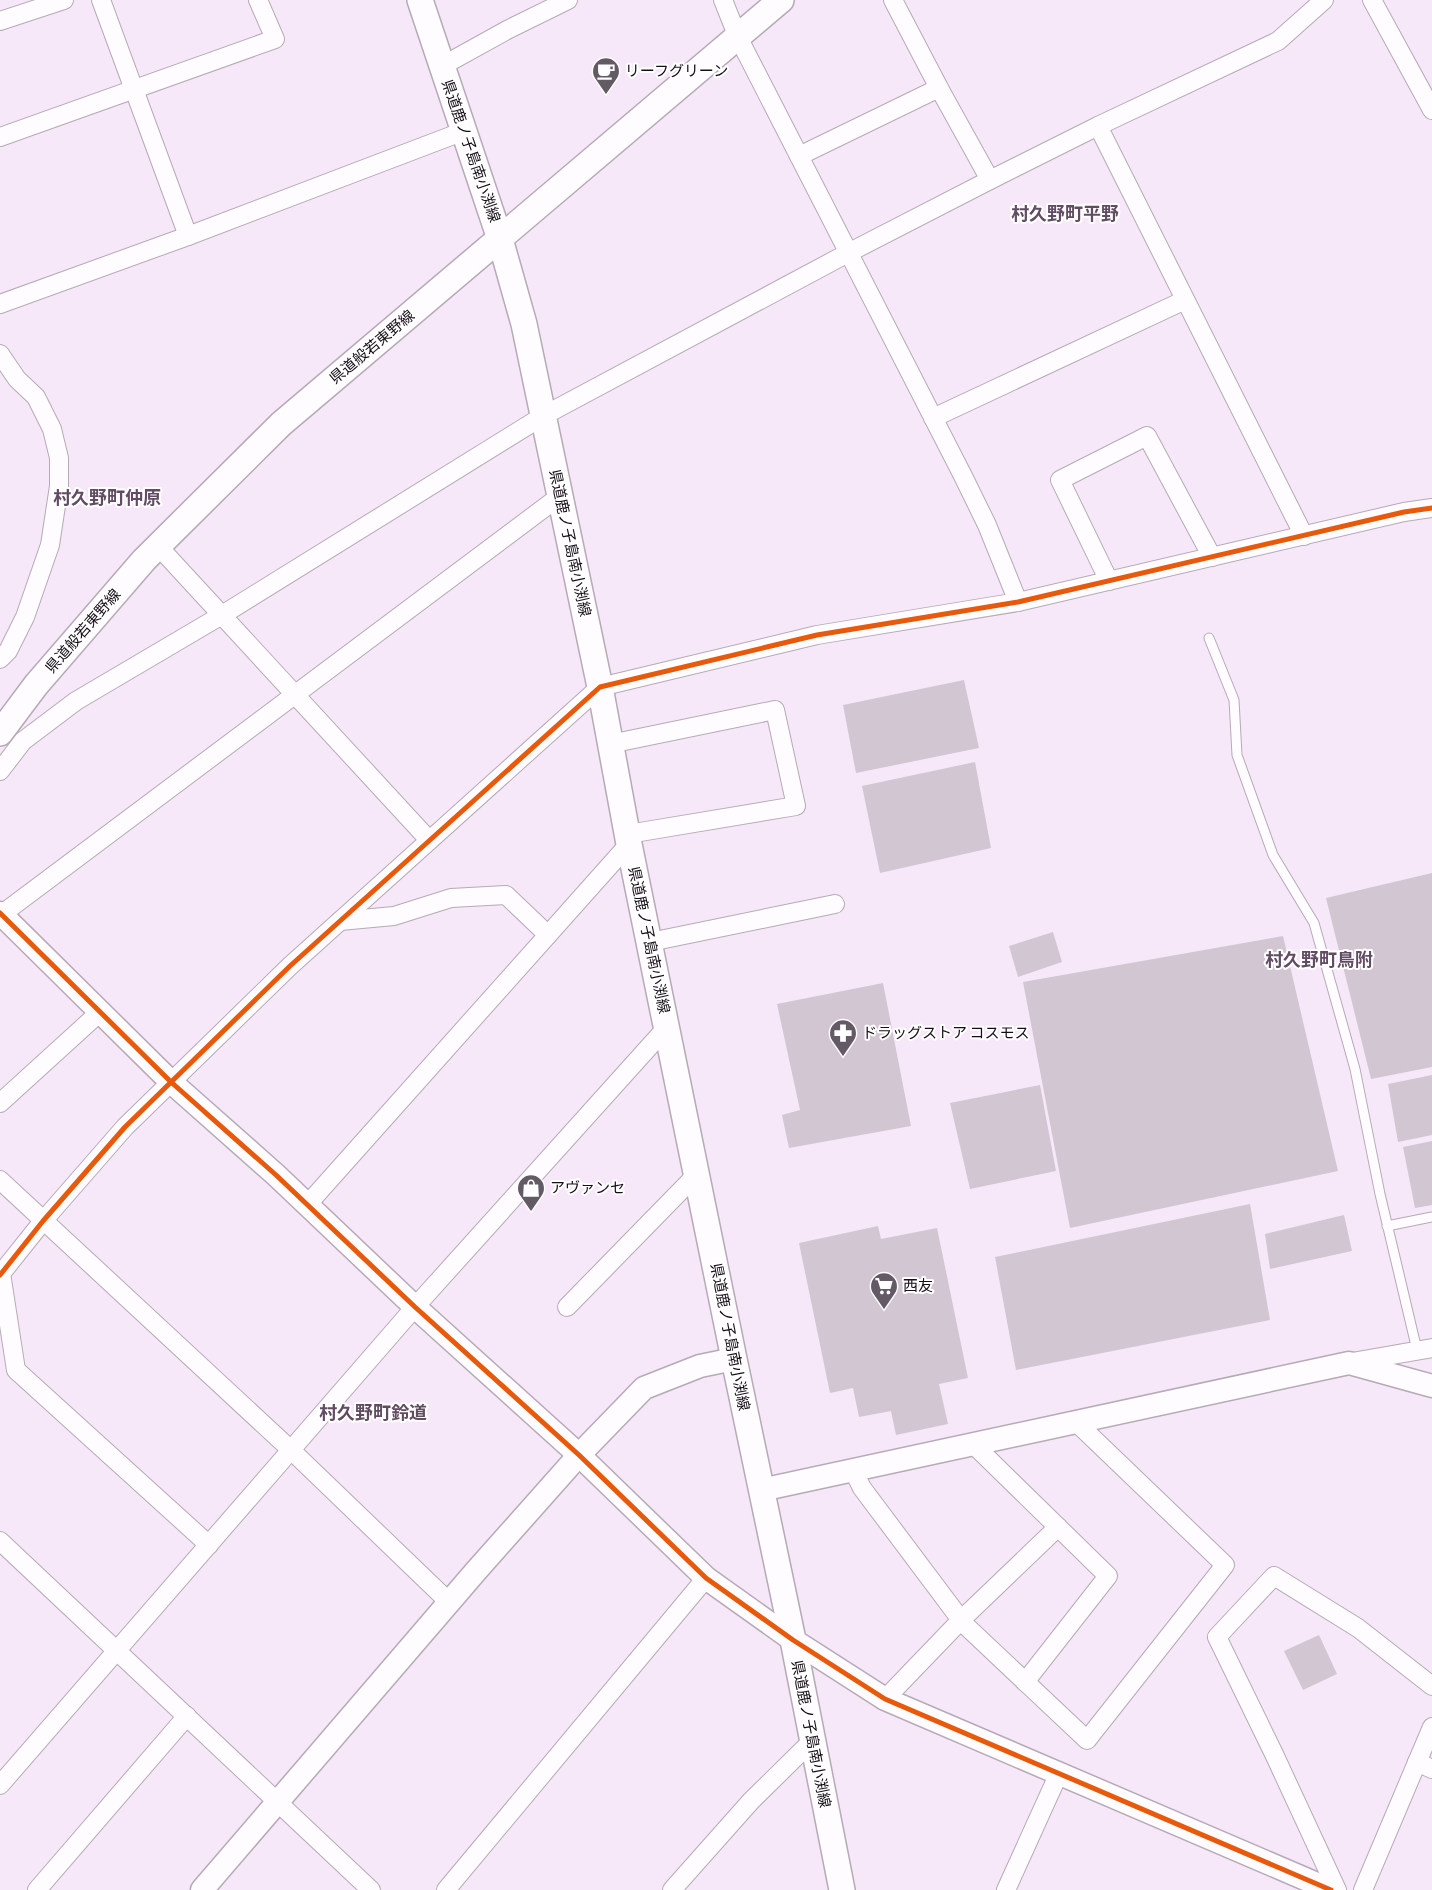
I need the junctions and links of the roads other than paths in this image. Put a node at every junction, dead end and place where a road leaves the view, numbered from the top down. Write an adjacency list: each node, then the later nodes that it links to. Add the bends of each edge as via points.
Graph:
1 (64, 0): 11 (street)
2 (101, 0): 15 (street)
3 (258, 0): 15 (street, via 275,39)
4 (420, 0): 13 (main road, 県道鹿ノ子島南小渕線)
5 (568, 0): 13 (street)
6 (723, 0): 12 (street)
7 (781, 0): 12 (main road, 県道般若東野線)
8 (892, 0): 14 (street)
9 (1324, 0): 17 (street, via 1278,41)
10 (1372, 0): 16 (street)
11 (0, 21)
12 (737, 35): 20 (street); 23 (main road, 県道般若東野線)
13 (442, 66): 18 (main road, 県道鹿ノ子島南小渕線)
14 (939, 88): 20 (street); 21 (street)
15 (135, 90): 19 (street); 22 (street)
16 (1432, 110)
17 (1098, 126): 21 (street); 25 (street)
18 (464, 131): 22 (street); 23 (main road, 県道鹿ノ子島南小渕線)
19 (0, 137)
20 (799, 156): 24 (street)
21 (990, 180): 24 (street)
22 (188, 236): 26 (street)
23 (500, 239): 28 (main road, 県道鹿ノ子島南小渕線, via 524,324); 33 (main road, 県道般若東野線, via 281,424)
24 (848, 253): 28 (street); 29 (street)
25 (1185, 300): 29 (street); 32 (street)
26 (0, 304)
27 (0, 354): 39 (street, via 17,379 36,397 52,429 59,458 59,486 50,545 25,618 8,651)
28 (543, 416): 30 (main road, 県道鹿ノ子島南小渕線); 37 (street)
29 (933, 418): 36 (street, via 987,524)
30 (560, 496): 40 (main road, 県道鹿ノ子島南小渕線); 41 (street)
31 (1432, 508): 32 (street)
32 (1304, 536): 34 (street)
33 (158, 546): 37 (street); 42 (main road, 県道般若東野線, via 36,685)
34 (1212, 557): 35 (street); 35 (street, via 1146,436 1060,480)
35 (1109, 581): 36 (street)
36 (1018, 602): 40 (street, via 817,635)
37 (222, 615): 41 (street); 44 (street, via 76,701 23,741)
38 (1209, 638): 61 (lane, via 1234,700 1237,755 1273,855 1314,923 1355,1069)
39 (0, 659)
40 (600, 687): 43 (main road, 県道鹿ノ子島南小渕線); 46 (street)
41 (295, 694): 46 (street); 48 (street)
42 (0, 733)
43 (610, 744): 45 (main road, 県道鹿ノ子島南小渕線); 45 (street, via 775,710 796,806)
44 (0, 771)
45 (628, 839): 50 (street); 51 (main road, 県道鹿ノ子島南小渕線)
46 (429, 840): 49 (street)
47 (835, 904): 51 (street)
48 (1, 914): 52 (street)
49 (340, 921): 50 (street, via 394,916 451,898 506,895); 54 (street)
50 (548, 935): 58 (street)
51 (650, 942): 53 (main road, 県道鹿ノ子島南小渕線)
52 (100, 1012): 54 (street); 55 (street)
53 (668, 1027): 56 (main road, 県道鹿ノ子島南小渕線); 63 (street)
54 (171, 1082): 58 (street); 60 (street, via 125,1127)
55 (0, 1103)
56 (697, 1174): 64 (street); 66 (main road, 県道鹿ノ子島南小渕線)
57 (0, 1180): 60 (street)
58 (307, 1205): 63 (street)
59 (1432, 1217): 61 (lane)
60 (43, 1221): 62 (street); 72 (street)
61 (1387, 1226): 65 (lane)
62 (1, 1274): 78 (street, via 16,1370)
63 (414, 1307): 72 (street); 73 (street)
64 (567, 1307)
65 (1424, 1349): 67 (street); 68 (street)
66 (734, 1359): 73 (street, via 700,1366 644,1388); 75 (main road, 県道鹿ノ子島南小渕線)
67 (1349, 1363): 68 (street); 70 (street)
68 (1399, 1377): 69 (street)
69 (1432, 1386)
70 (1076, 1422): 71 (street); 84 (street, via 1225,1565 1087,1740)
71 (973, 1444): 74 (street); 76 (street)
72 (290, 1450): 78 (street); 80 (street)
73 (579, 1456): 79 (street); 80 (street)
74 (853, 1470): 75 (street); 81 (street, via 862,1488)
75 (761, 1490): 82 (main road, 県道鹿ノ子島南小渕線)
76 (1058, 1527): 81 (street); 84 (street, via 1108,1576)
77 (1, 1545): 83 (street)
78 (209, 1545): 83 (street)
79 (706, 1578): 82 (street); 97 (street)
80 (450, 1603): 93 (street)
81 (961, 1620): 84 (street); 86 (street)
82 (793, 1640): 86 (street); 89 (main road, 県道鹿ノ子島南小渕線)
83 (117, 1650): 87 (street); 92 (street)
84 (1025, 1682)
85 (1432, 1686): 102 (street, via 1358,1628 1274,1576 1217,1637)
86 (885, 1699): 91 (street)
87 (187, 1716): 93 (street); 94 (street)
88 (1432, 1727): 90 (street)
89 (812, 1741): 98 (street, via 751,1801); 99 (main road, 県道鹿ノ子島南小渕線)
90 (1424, 1766): 103 (street)
91 (1059, 1773): 100 (street); 101 (street)
92 (0, 1785)
93 (277, 1803): 95 (street); 96 (street)
94 (37, 1890)
95 (202, 1890)
96 (371, 1890)
97 (446, 1890)
98 (672, 1890)
99 (842, 1890)
100 (1006, 1890)
101 (1331, 1890)
102 (1337, 1890)
103 (1363, 1890)

